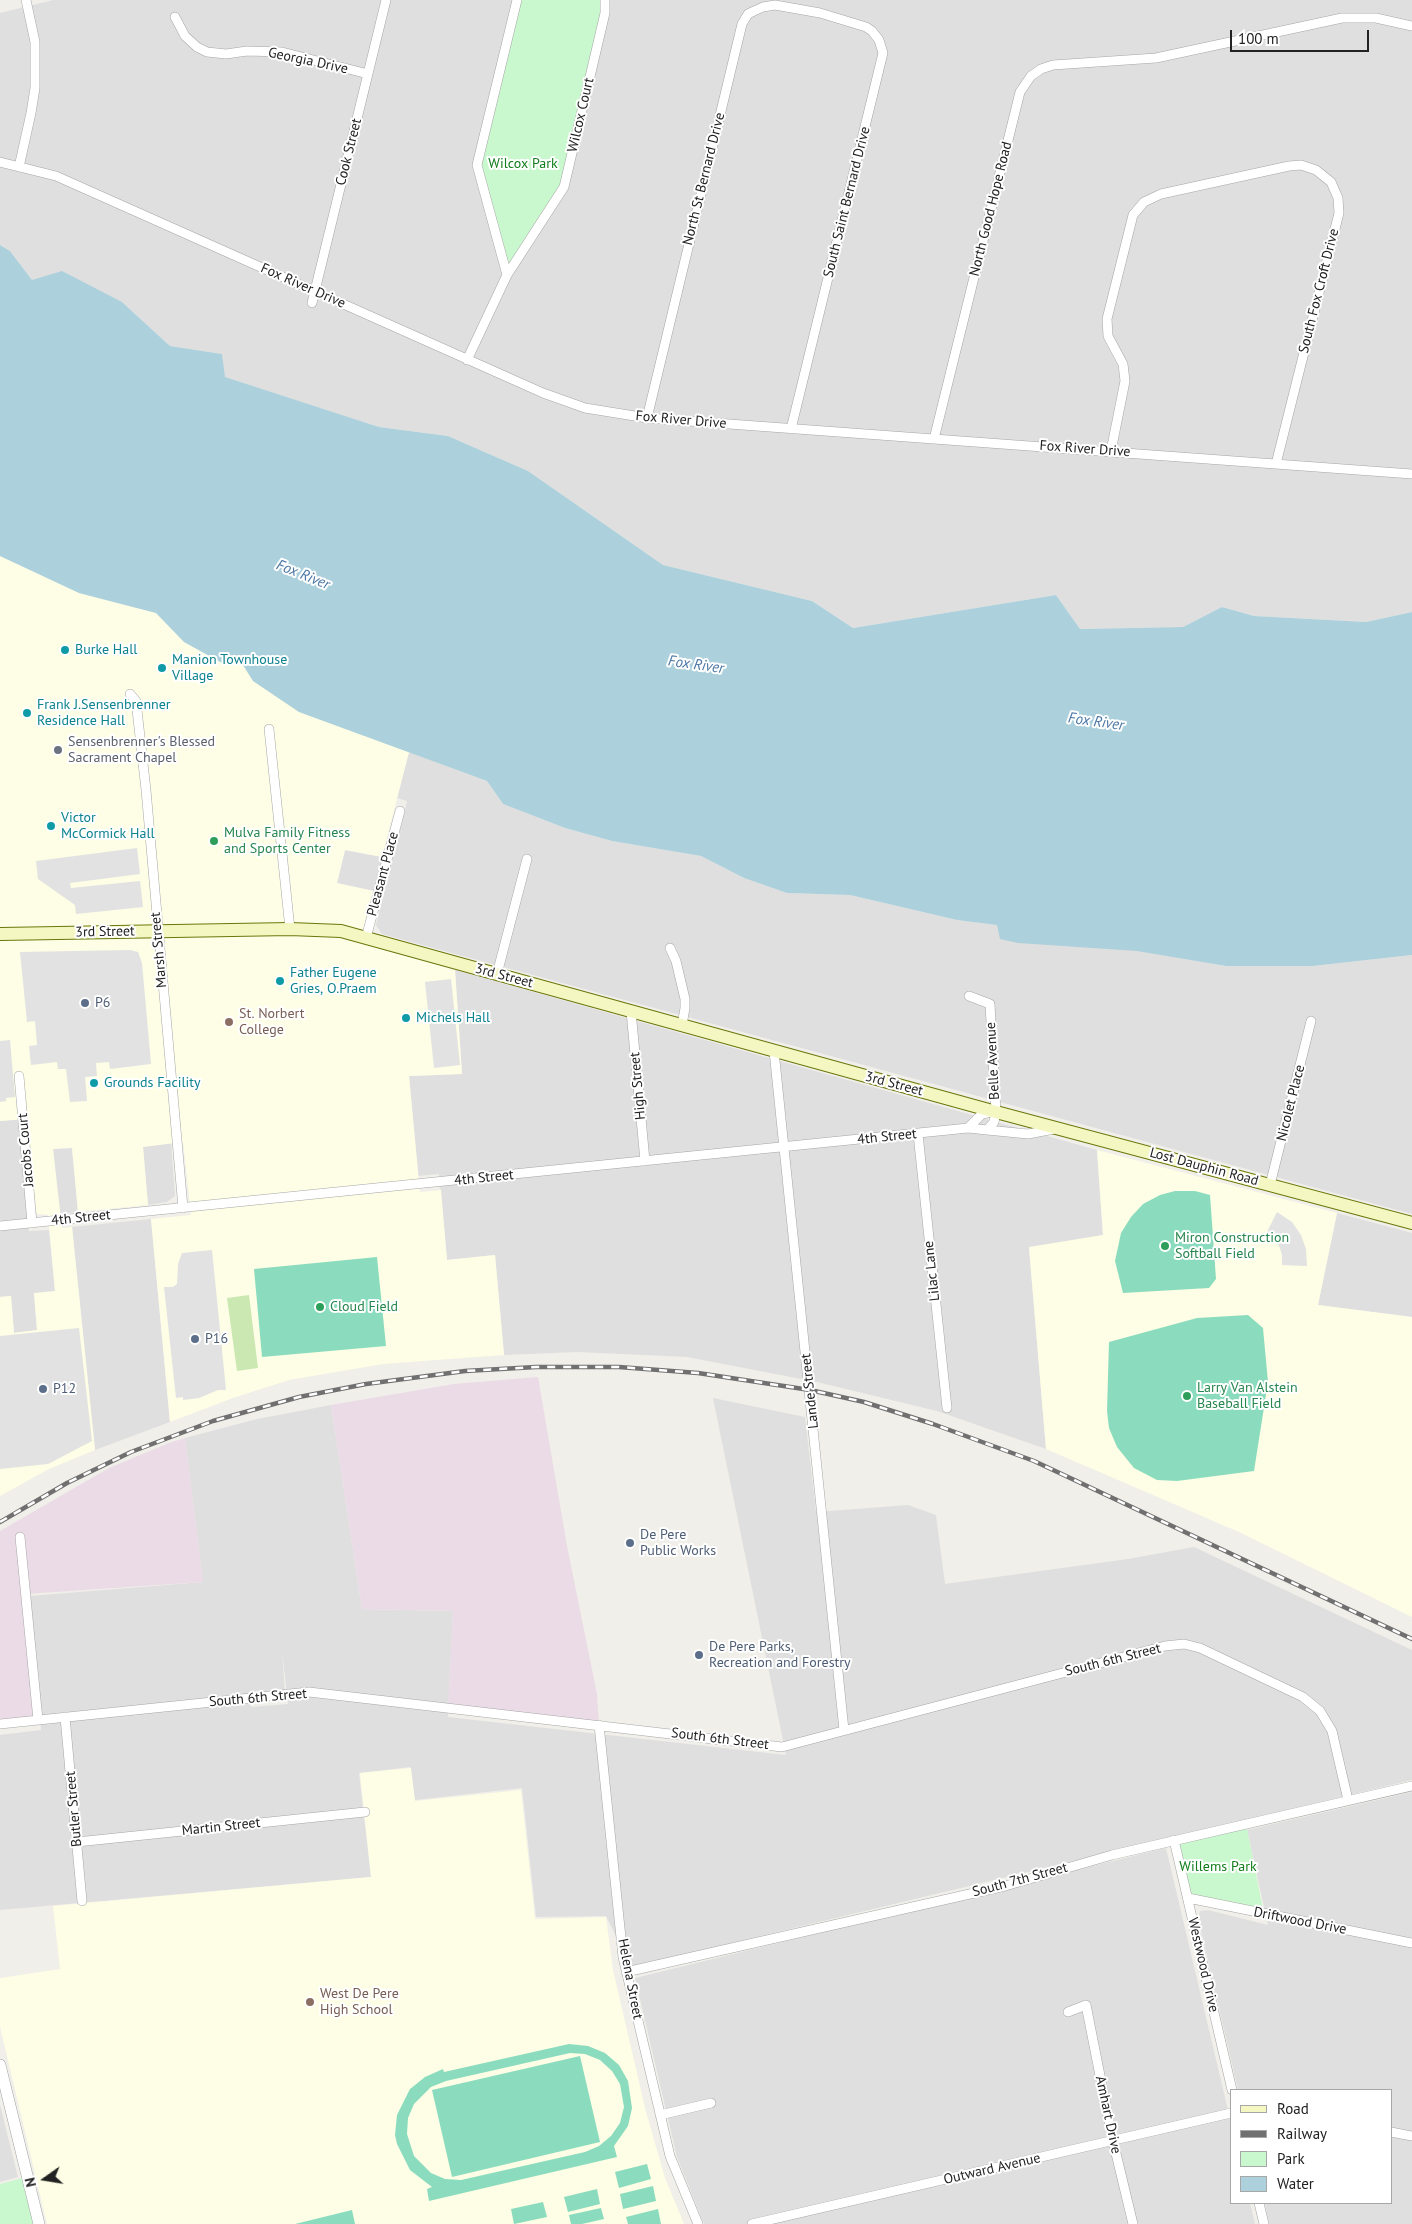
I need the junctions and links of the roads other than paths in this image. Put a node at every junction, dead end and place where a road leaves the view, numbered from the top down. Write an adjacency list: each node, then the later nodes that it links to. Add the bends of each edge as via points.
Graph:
1 (26, 0): 10 (street, via 34,42 35,88)
2 (386, 0): 8 (street, Cook Street)
3 (517, 0): 11 (street, via 477,165)
4 (605, 0): 11 (street, Wilcox Court, via 605,13 564,187)
5 (820, 13): 15 (street, North St Bernard Drive, via 763,7 748,14 742,24); 16 (street, South Saint Bernard Drive, via 872,31 880,44 882,58)
6 (175, 17): 8 (street, Georgia Drive, via 184,36 207,52 282,52)
7 (1412, 26): 17 (street, North Good Hope Road, via 1376,18 1342,18 1177,54 1124,62 1045,67 1031,76 1020,92)
8 (368, 74): 12 (street, Cook Street)
9 (0, 162): 10 (street, Fox River Drive)
10 (19, 166): 12 (street, Fox River Drive, via 56,176)
11 (507, 274): 14 (street, Wilcox Court)
12 (315, 292): 13 (street, Cook Street); 14 (street, Fox River Drive)
13 (312, 303)
14 (467, 360): 15 (street, Fox River Drive, via 585,408)
15 (647, 418): 16 (street, Fox River Drive)
16 (791, 429): 17 (street, Fox River Drive)
17 (934, 439): 18 (street, Fox River Drive)
18 (1111, 451): 19 (street, Fox River Drive); 19 (street, South Fox Croft Drive, via 1125,381 1123,364 1108,336 1107,319 1133,215 1144,202 1161,194 1294,165 1316,170 1331,182 1339,213)
19 (1276, 464): 20 (street, Fox River Drive)
20 (1412, 474)
21 (130, 694): 26 (street, Marsh Street, via 136,701)
22 (269, 729): 25 (street)
23 (400, 811): 28 (street, Pleasant Place)
24 (527, 859): 30 (street)
25 (290, 929): 26 (main road, 3rd Street); 28 (main road, 3rd Street, via 322,929)
26 (158, 931): 27 (main road, 3rd Street); 45 (street, Marsh Street)
27 (0, 934)
28 (366, 938): 30 (main road, 3rd Street)
29 (670, 948): 34 (street, via 685,999)
30 (496, 974): 32 (main road, 3rd Street)
31 (969, 996): 37 (street, Belle Avenue, via 990,1004)
32 (631, 1011): 34 (main road, 3rd Street); 43 (street, High Street)
33 (1312, 1021): 44 (street, Nicolet Place)
34 (682, 1025): 35 (main road, 3rd Street)
35 (774, 1051): 37 (main road, 3rd Street); 42 (street, Lande Street)
36 (19, 1076): 46 (street, Jacobs Court)
37 (996, 1112): 38 (street, via 982,1114); 39 (main road, Lost Dauphin Road); 40 (street, via 994,1122)
38 (968, 1128): 40 (street, 4th Street); 41 (street, 4th Street)
39 (1059, 1128): 40 (street, 4th Street, via 1028,1134); 44 (main road, Lost Dauphin Road)
40 (987, 1130)
41 (918, 1134): 42 (street, 4th Street); 49 (street, Lilac Lane)
42 (784, 1148): 43 (street, 4th Street); 55 (street, Lande Street)
43 (645, 1161): 45 (street, 4th Street)
44 (1270, 1185): 47 (main road, Lost Dauphin Road)
45 (183, 1208): 46 (street, 4th Street)
46 (32, 1223): 48 (street, 4th Street)
47 (1412, 1223)
48 (0, 1226)
49 (947, 1408)
50 (20, 1538): 52 (street)
51 (65, 1718): 52 (street, South 6th Street); 54 (street, South 6th Street, via 309,1692); 60 (street, Butler Street)
52 (38, 1720): 53 (street, South 6th Street)
53 (0, 1724)
54 (599, 1725): 55 (street, South 6th Street, via 782,1746); 64 (street, Helena Street)
55 (844, 1730): 57 (street, South 6th Street, via 1165,1646 1184,1644 1200,1648 1303,1697 1320,1711 1332,1731)
56 (1412, 1786): 57 (street, South 7th Street)
57 (1348, 1800): 59 (street, South 7th Street)
58 (365, 1812): 60 (street, Martin Street)
59 (1174, 1840): 61 (street, Westwood Drive); 64 (street, South 7th Street, via 1005,1886)
60 (77, 1842): 62 (street, Butler Street)
61 (1188, 1898): 63 (street, Driftwood Drive); 67 (street, Westwood Drive)
62 (82, 1901)
63 (1412, 1943)
64 (626, 1972): 70 (street, Helena Street)
65 (1068, 2012): 73 (street, Amhart Drive, via 1086,2005)
66 (0, 2065): 75 (street)
67 (1232, 2089)
68 (710, 2103): 70 (street)
69 (1230, 2113): 73 (street, Outward Avenue)
70 (660, 2115): 76 (street, Helena Street, via 676,2174)
71 (1392, 2132): 72 (street)
72 (1412, 2136)
73 (1113, 2141): 77 (street, Outward Avenue); 78 (street, Amhart Drive)
74 (1259, 2204): 79 (street)
75 (39, 2224)
76 (698, 2224)
77 (752, 2224)
78 (1132, 2224)
79 (1264, 2224)

